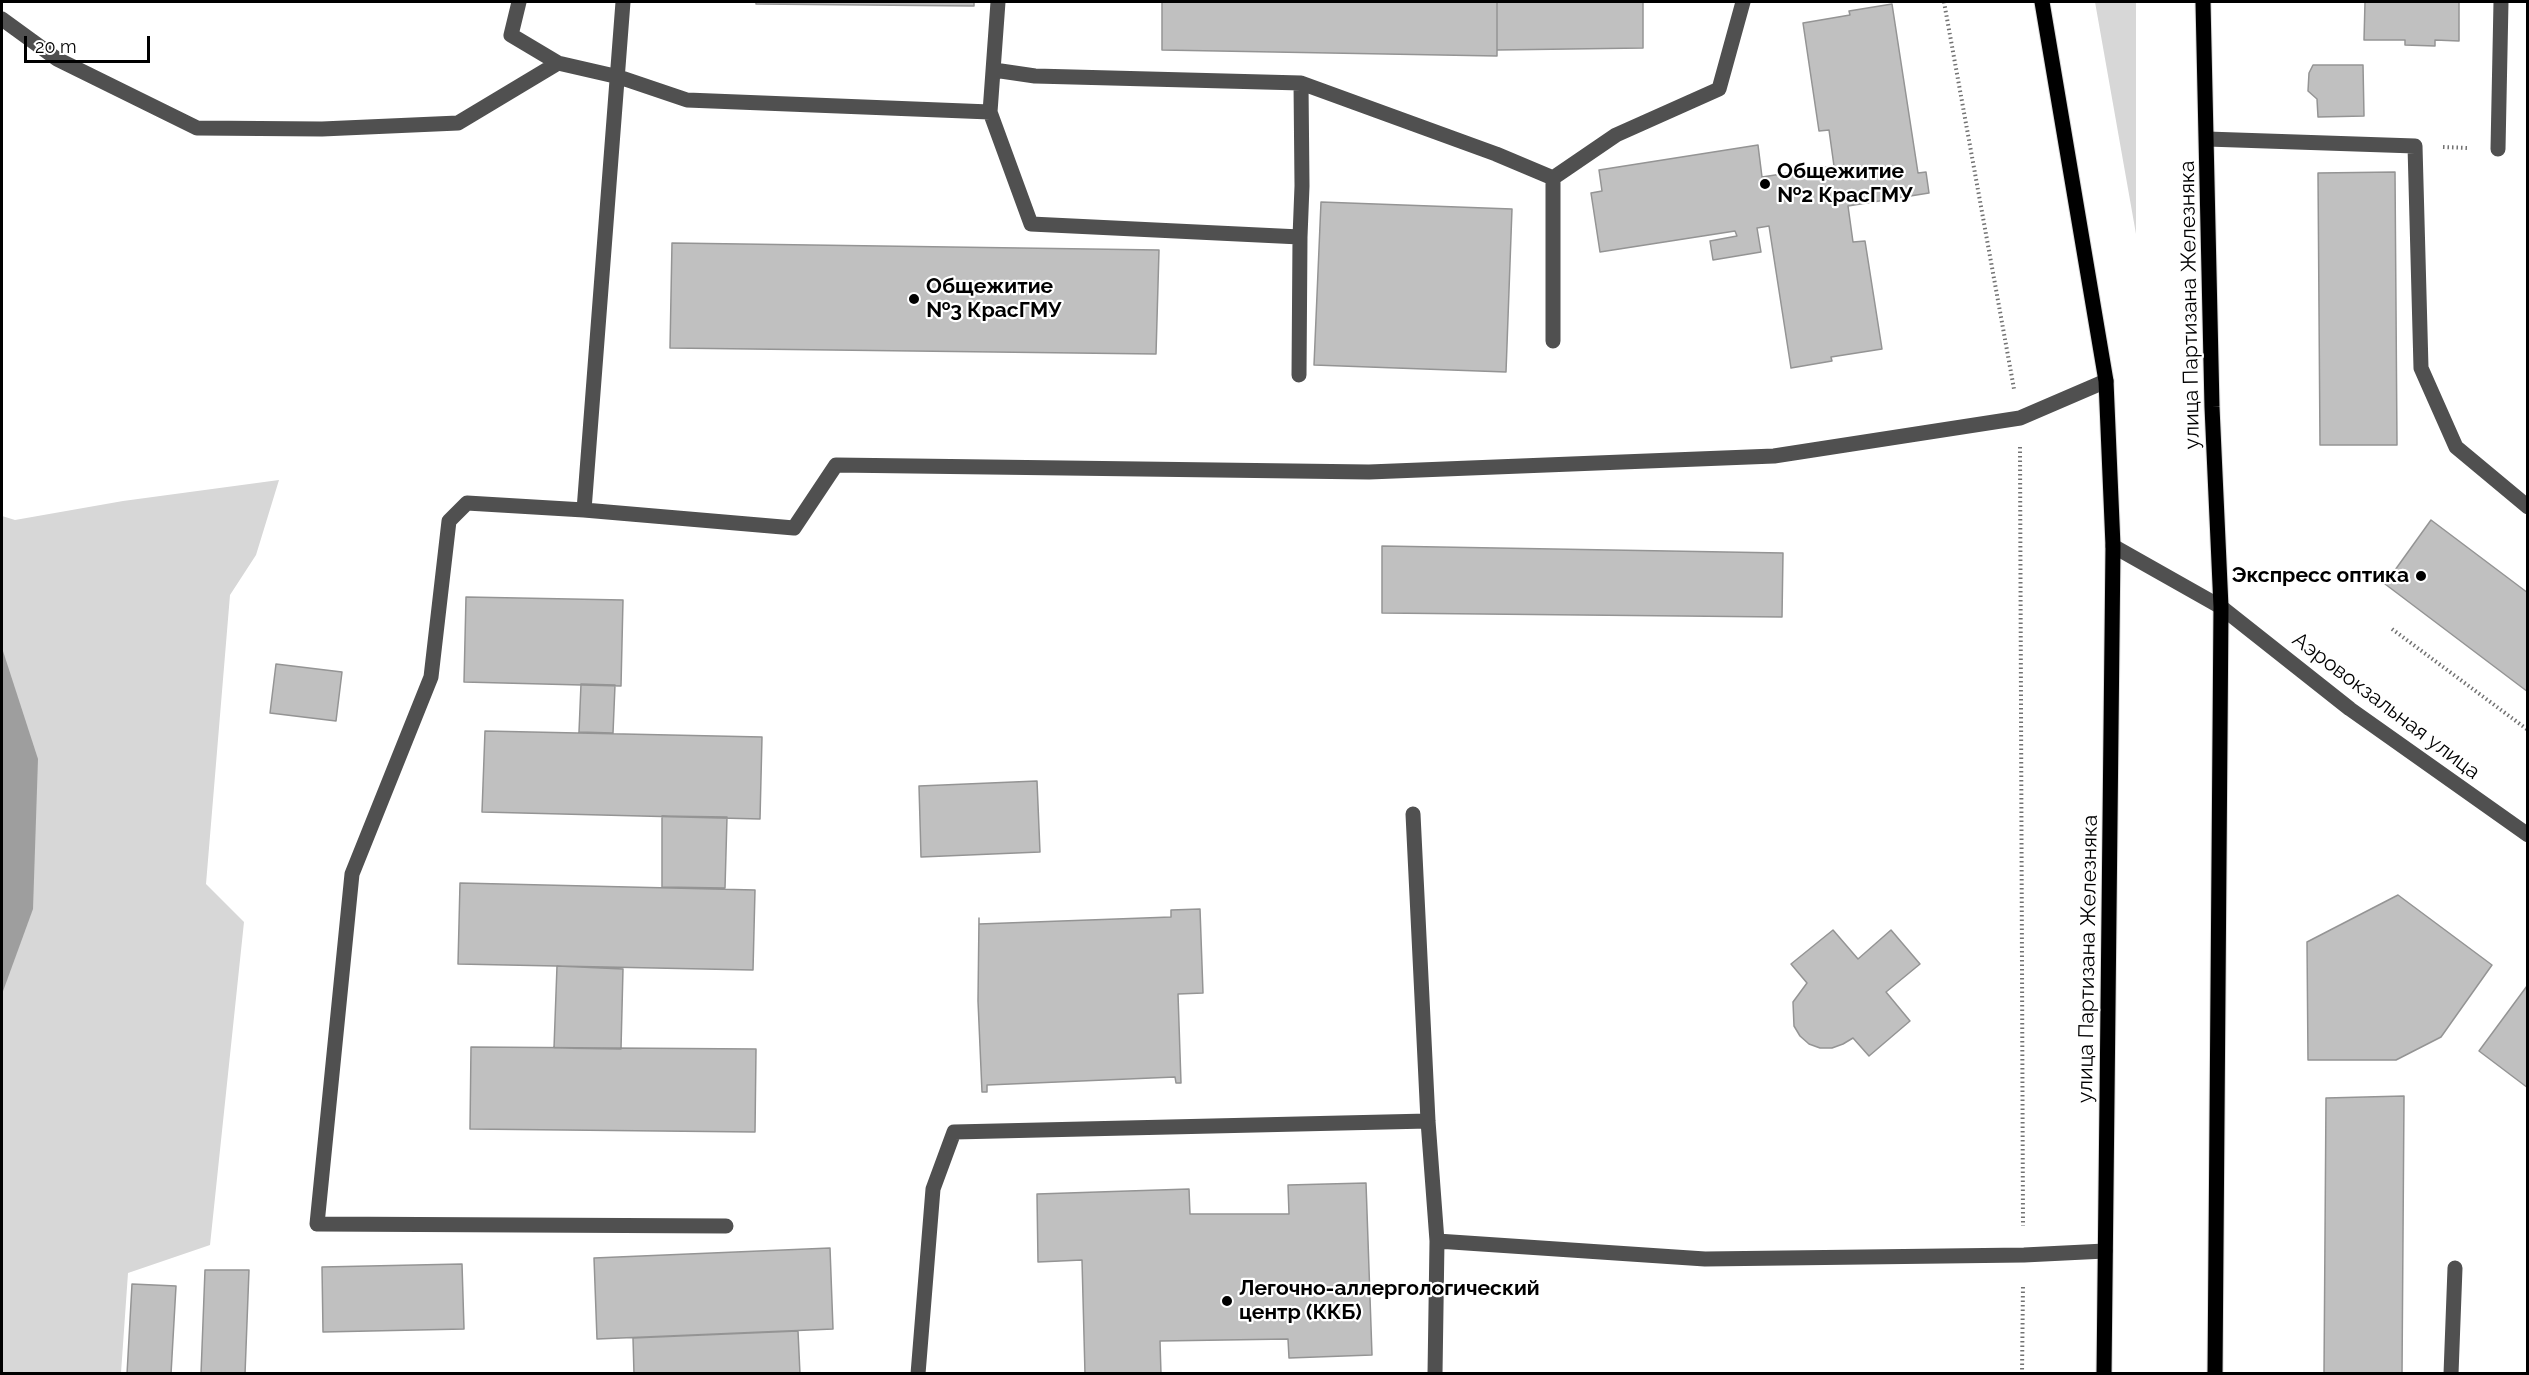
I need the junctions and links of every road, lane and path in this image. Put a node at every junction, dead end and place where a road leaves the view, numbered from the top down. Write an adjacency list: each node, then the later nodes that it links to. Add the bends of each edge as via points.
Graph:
1 (519, 2): 10 (street, via 511,35)
2 (623, 2): 12 (street)
3 (998, 2): 11 (street)
4 (1743, 2): 17 (street, via 1719,88 1616,135)
5 (1944, 2): 22 (path)
6 (2042, 2): 21 (main road, улица Партизана Железняка)
7 (2203, 2): 15 (main road, улица Партизана Железняка)
8 (2501, 2): 16 (street)
9 (2, 19): 10 (street, via 57,59 197,128 322,129 458,123)
10 (558, 63): 12 (street)
11 (994, 70): 13 (street, via 1035,76); 14 (street)
12 (618, 77): 14 (street, via 687,100); 24 (street)
13 (1301, 83): 17 (street); 18 (street)
14 (990, 112): 18 (street, via 1031,224)
15 (2207, 140): 23 (street, via 2415,146 2421,368 2456,447); 26 (main road, улица Партизана Железняка, via 2212,407)
16 (2498, 149)
17 (1553, 178): 19 (street)
18 (1300, 237): 20 (street)
19 (1553, 340)
20 (1299, 375)
21 (2106, 381): 22 (street); 25 (main road, улица Партизана Железняка)
22 (2020, 418): 24 (street, via 1774,456 1369,472 836,465 794,528); 35 (path)
23 (2528, 507)
24 (584, 510): 32 (street, via 467,503 449,520 431,677 352,874 317,1224)
25 (2113, 546): 26 (street); 34 (main road, улица Партизана Железняка)
26 (2221, 607): 30 (street, Аэровокзальная улица, via 2350,709); 41 (main road, улица Партизана Железняка)
27 (2392, 629): 28 (path)
28 (2528, 730)
29 (1413, 814): 31 (street)
30 (2528, 835)
31 (1428, 1121): 33 (street); 37 (street, via 954,1132 933,1189)
32 (726, 1226)
33 (1437, 1241): 35 (street, via 1705,1259); 38 (street)
34 (2105, 1251): 35 (street); 40 (main road, улица Партизана Железняка)
35 (2024, 1255): 39 (path)
36 (2455, 1268): 42 (street)
37 (918, 1374)
38 (1435, 1374)
39 (2022, 1374)
40 (2104, 1374)
41 (2215, 1374)
42 (2451, 1374)

